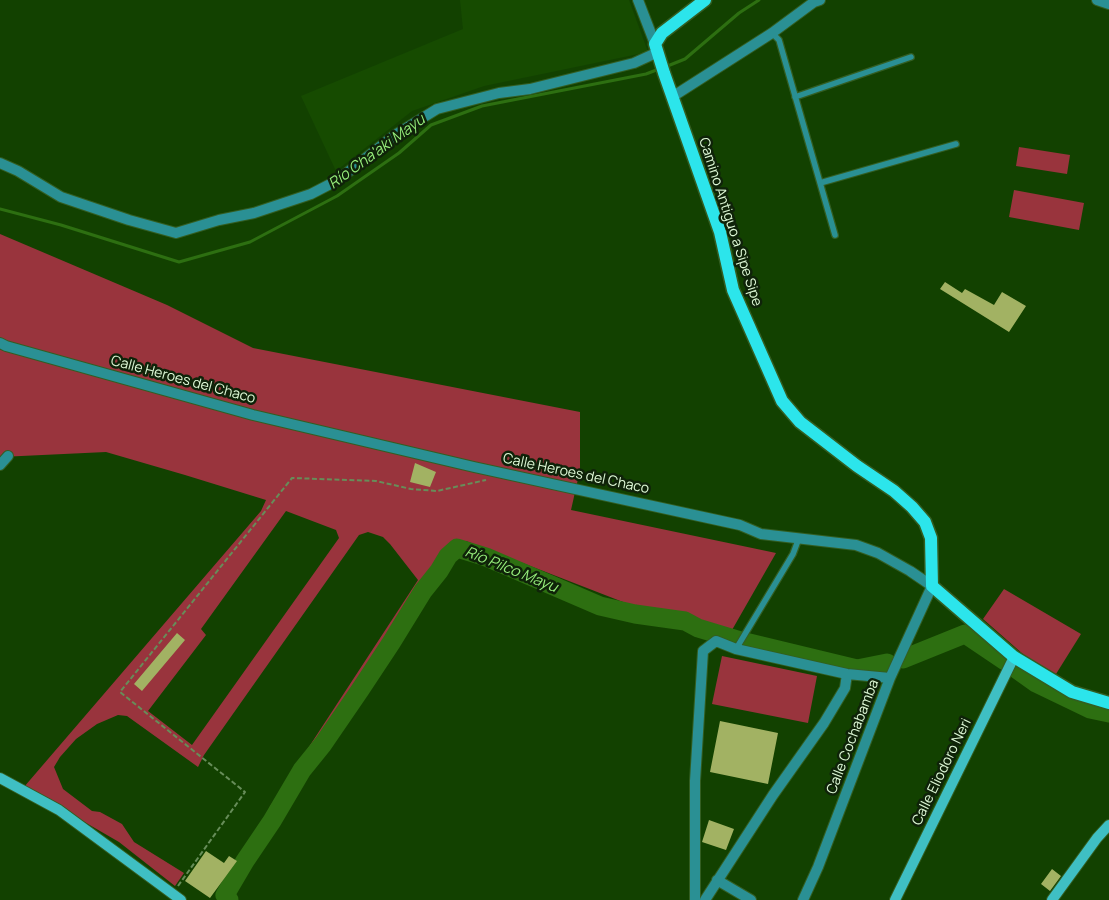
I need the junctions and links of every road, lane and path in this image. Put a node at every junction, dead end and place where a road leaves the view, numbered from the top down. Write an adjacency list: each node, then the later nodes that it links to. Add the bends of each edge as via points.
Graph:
1 (638, 0): 7 (street)
2 (705, 0): 7 (main road, via 662,33)
3 (820, 0): 6 (street)
4 (1097, 0): 5 (street)
5 (1109, 4)
6 (772, 33): 9 (street); 10 (lane, via 779,40)
7 (658, 51): 9 (main road, Camino Antiguo a Sipe Sipe); 12 (street, via 634,63 437,109 395,135 338,180 311,194 176,233 61,197)
8 (910, 57): 10 (lane)
9 (672, 97): 20 (main road, Camino Antiguo a Sipe Sipe, via 720,232 733,290 782,401 800,422 894,491 925,522 931,538)
10 (795, 97): 13 (lane)
11 (956, 144): 13 (lane)
12 (0, 163)
13 (820, 183): 14 (lane)
14 (835, 235)
15 (0, 343): 19 (street, Calle Heroes del Chaco, via 252,415 740,525 761,534)
16 (8, 456): 17 (street)
17 (0, 465)
18 (487, 480): 29 (path, via 437,491 376,481 292,478 120,692 245,792)
19 (799, 538): 20 (street, Calle Heroes del Chaco, via 856,545 878,553); 21 (lane, via 793,554)
20 (932, 586): 22 (main road, Calle Heroes del Chaco); 24 (street, Calle Cochabamba)
21 (736, 649): 23 (street); 30 (street, via 716,641 703,651)
22 (1014, 657): 25 (main road, Calle Heroes del Chaco, via 1072,692); 34 (street, Calle Eliodoro Neri)
23 (847, 674): 24 (street); 28 (street, via 845,688 824,723)
24 (890, 678): 33 (street, Calle Cochabamba)
25 (1109, 703)
26 (0, 778): 29 (street, via 59,810)
27 (1109, 825): 35 (street)
28 (717, 880): 31 (street); 32 (street)
29 (176, 897)
30 (694, 900)
31 (705, 900)
32 (751, 900)
33 (803, 900)
34 (895, 900)
35 (1052, 900)

